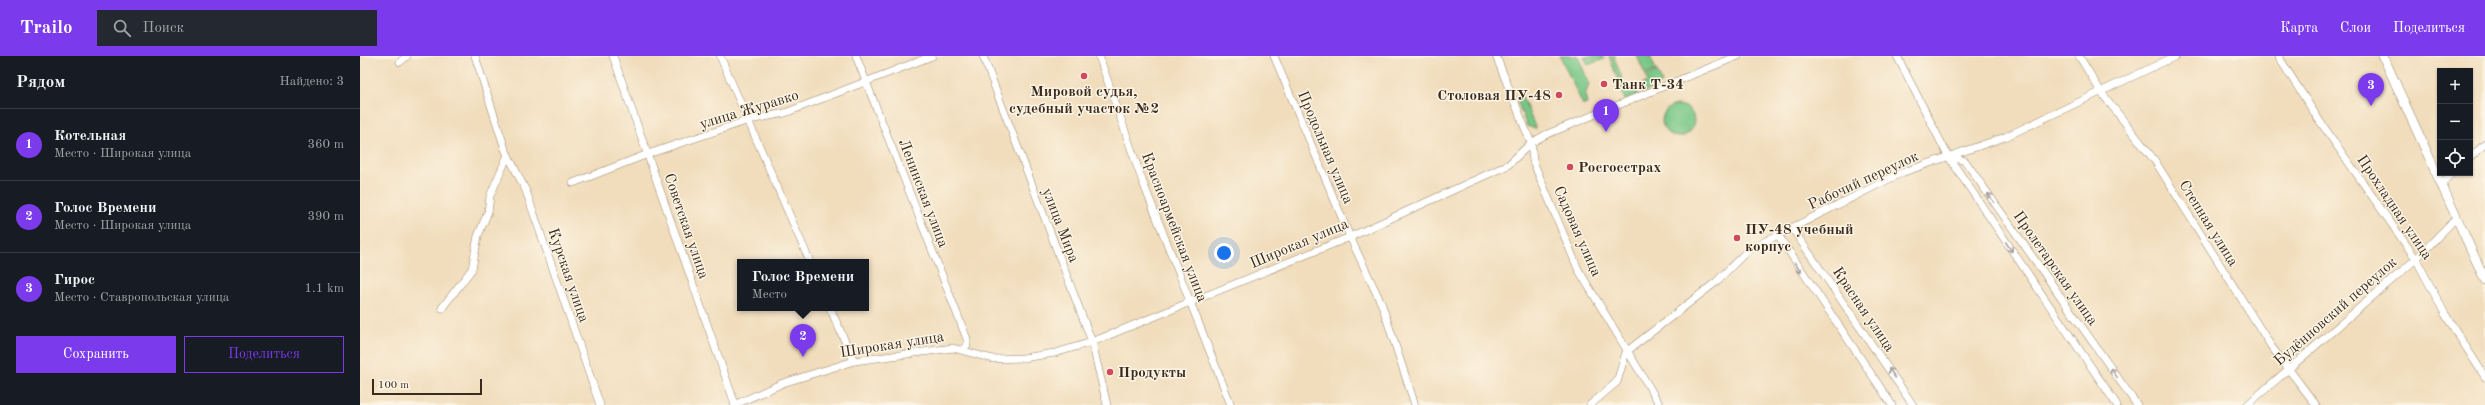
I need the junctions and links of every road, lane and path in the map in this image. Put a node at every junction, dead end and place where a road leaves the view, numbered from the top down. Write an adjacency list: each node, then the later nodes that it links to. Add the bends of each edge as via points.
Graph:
1 (408, 56): 17 (street)
2 (475, 56): 24 (street, Курская улица)
3 (613, 56): 23 (street, Советская улица)
4 (720, 56): 20 (street)
5 (856, 56): 18 (street, Ленинская улица)
6 (932, 56): 18 (street, улица Журавко)
7 (983, 56): 41 (street, улица Мира)
8 (1099, 56): 37 (street, Красноармейская улица, via 1142,180)
9 (1274, 56): 33 (street, Продольная улица)
10 (1496, 56): 21 (street, Садовая улица)
11 (1738, 56): 21 (street, Широкая улица)
12 (1897, 56): 26 (street, Пролетарская улица)
13 (2079, 56): 19 (street, Степная улица)
14 (2176, 56): 19 (street, Рабочий переулок)
15 (2278, 56): 35 (street, Прохладная улица, via 2319,120)
16 (2383, 56): 29 (street)
17 (400, 62)
18 (866, 81): 20 (street, улица Журавко, via 785,113); 40 (street, Ленинская улица)
19 (2101, 92): 26 (street, Рабочий переулок, via 2005,137); 46 (street, Степная улица, via 2155,160 2271,346)
20 (749, 120): 23 (street, улица Журавко); 34 (street)
21 (1531, 143): 33 (street, Широкая улица, via 1508,165); 43 (street, Садовая улица, via 1533,160 1578,269)
22 (2485, 144): 25 (street)
23 (648, 154): 28 (street, улица Журавко); 49 (street, Советская улица)
24 (508, 155): 38 (street, via 490,196 488,212 478,236 472,269); 48 (street, Курская улица, via 526,191)
25 (2473, 155)
26 (1948, 156): 31 (street, Рабочий переулок, via 1901,173); 57 (street, Пролетарская улица, one-way to 57); 58 (street, Пролетарская улица, one-way to 26, via 1965,161)
27 (2449, 176): 29 (street)
28 (573, 183)
29 (2441, 183): 30 (street)
30 (2456, 218): 35 (street, Будённовский переулок); 36 (street)
31 (1792, 228): 32 (street, Рабочий переулок); 56 (street, Красная улица, one-way to 31)
32 (1778, 235): 43 (street, Рабочий переулок, via 1748,250 1716,282); 55 (street, Красная улица, one-way to 55)
33 (1350, 237): 37 (street, Широкая улица); 52 (street, Продольная улица, via 1382,305)
34 (809, 259)
35 (2416, 259): 46 (street, Будённовский переулок); 47 (street, Прохладная улица)
36 (2485, 280)
37 (1189, 303): 41 (street, Широкая улица); 51 (street, Красноармейская улица, via 1197,317)
38 (442, 308)
39 (831, 311): 45 (street)
40 (967, 339): 42 (street, via 967,345); 44 (street, Ленинская улица)
41 (1092, 342): 44 (street, Широкая улица, via 1054,353 1023,358 993,359); 50 (street, улица Мира)
42 (963, 349): 44 (street, Широкая улица); 45 (street, Широкая улица, via 947,348)
43 (1626, 352): 53 (street, via 1617,382); 54 (street, Садовая улица)
44 (975, 353)
45 (854, 361): 49 (street, Широкая улица, via 783,383)
46 (2289, 367): 59 (street, Будённовский переулок); 60 (street, Степная улица)
47 (2485, 377)
48 (600, 405)
49 (735, 405)
50 (1107, 405)
51 (1231, 405)
52 (1415, 405)
53 (1590, 405)
54 (1660, 405)
55 (1892, 405)
56 (1913, 405)
57 (2117, 405)
58 (2137, 405)
59 (2247, 405)
60 (2316, 405)

